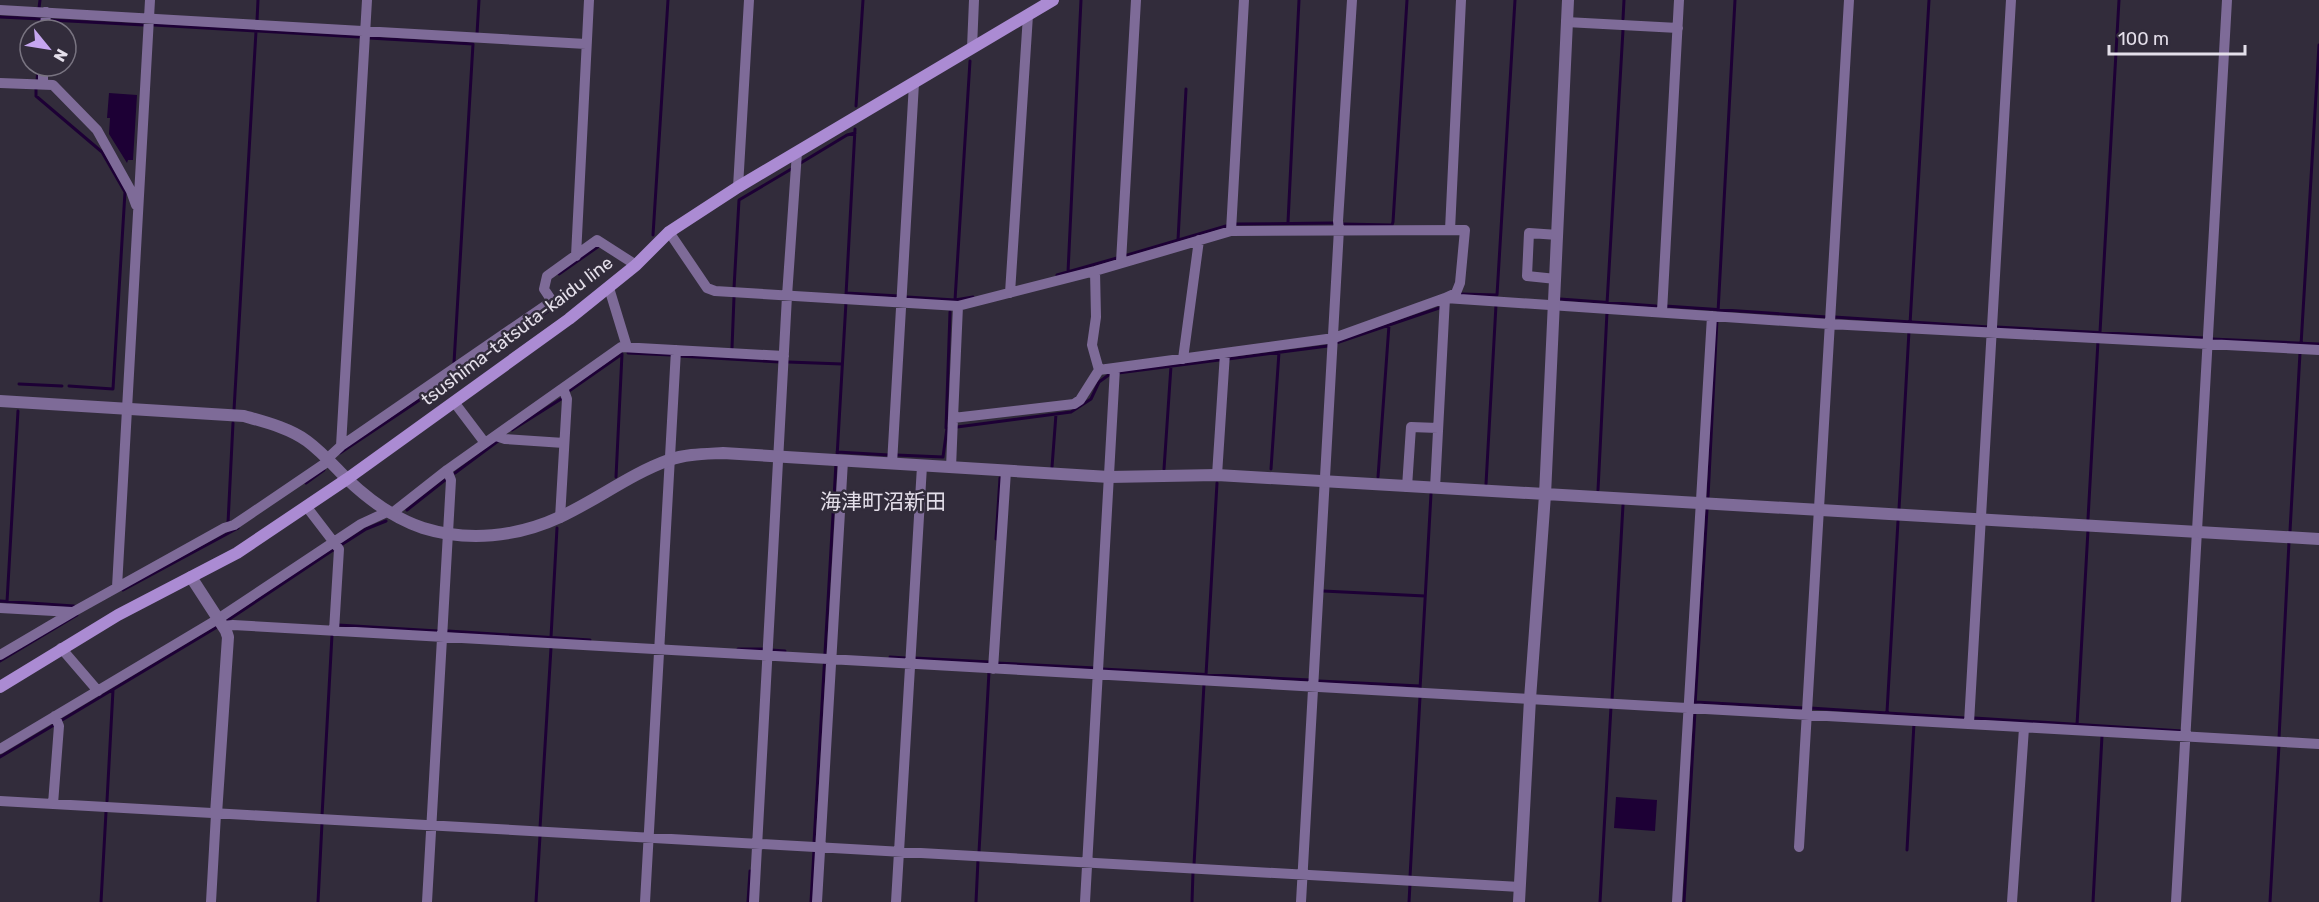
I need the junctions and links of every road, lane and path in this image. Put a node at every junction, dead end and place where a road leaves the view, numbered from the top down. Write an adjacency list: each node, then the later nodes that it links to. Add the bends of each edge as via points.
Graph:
1 (150, 0): 20 (street)
2 (367, 0): 23 (street)
3 (589, 0): 24 (street)
4 (749, 0): 31 (street)
5 (974, 0): 25 (street)
6 (1053, 0): 18 (main road, tsushima-tatsuta-kaidu line)
7 (1136, 0): 40 (street)
8 (1244, 0): 35 (street)
9 (1352, 0): 33 (street)
10 (1461, 0): 34 (street)
11 (1568, 0): 21 (street)
12 (1679, 0): 22 (street)
13 (1849, 0): 53 (street)
14 (2011, 0): 54 (street)
15 (2227, 0): 56 (street)
16 (0, 10): 17 (street)
17 (46, 12): 19 (street); 20 (street)
18 (1028, 15): 25 (main road, tsushima-tatsuta-kaidu line); 45 (street)
19 (46, 18)
20 (149, 18): 23 (street); 32 (street)
21 (1566, 22): 22 (street); 37 (street)
22 (1678, 28): 51 (street)
23 (366, 31): 24 (street); 74 (street)
24 (586, 44): 39 (street)
25 (972, 48): 28 (main road, tsushima-tatsuta-kaidu line)
26 (43, 78): 29 (street)
27 (0, 83): 29 (street)
28 (914, 83): 30 (main road, tsushima-tatsuta-kaidu line); 48 (street)
29 (43, 85): 32 (street, via 53,85 97,130 131,190)
30 (797, 152): 31 (main road, tsushima-tatsuta-kaidu line); 46 (street)
31 (738, 187): 36 (main road, tsushima-tatsuta-kaidu line)
32 (138, 213): 68 (street)
33 (1339, 229): 34 (street); 35 (street); 55 (street)
34 (1450, 230): 47 (street, via 1464,230 1460,284 1456,293)
35 (1231, 231): 38 (street)
36 (669, 232): 41 (main road, tsushima-tatsuta-kaidu line); 46 (street, via 707,288)
37 (1558, 235): 43 (street); 43 (street, via 1529,233 1527,276)
38 (1199, 240): 40 (street); 62 (street)
39 (576, 256): 41 (street, via 597,240); 74 (street, via 547,276 544,289 552,301)
40 (1121, 262): 42 (street)
41 (636, 264): 44 (main road, tsushima-tatsuta-kaidu line)
42 (1095, 271): 45 (street); 64 (street, via 1092,345)
43 (1556, 279): 49 (street)
44 (609, 288): 57 (street); 67 (main road, tsushima-tatsuta-kaidu line)
45 (1010, 293): 50 (street)
46 (787, 296): 48 (street); 61 (street)
47 (1445, 298): 49 (street); 55 (street); 70 (street)
48 (902, 303): 50 (street); 79 (street)
49 (1554, 304): 51 (street); 90 (street)
50 (958, 306): 69 (street)
51 (1662, 312): 52 (street)
52 (1712, 316): 53 (street); 91 (street)
53 (1829, 324): 54 (street); 93 (street)
54 (1992, 332): 56 (street); 96 (street)
55 (1334, 338): 60 (street); 87 (street)
56 (2208, 344): 59 (street); 97 (street)
57 (627, 347): 58 (street); 65 (street, via 621,346)
58 (676, 350): 61 (street); 77 (street)
59 (2319, 350)
60 (1225, 353): 62 (street); 84 (street)
61 (784, 356): 75 (street)
62 (1183, 359): 63 (street)
63 (1115, 368): 64 (street); 85 (street)
64 (1099, 370): 69 (street, via 1074,404)
65 (563, 388): 71 (street); 73 (street, via 567,399)
66 (0, 402): 68 (street)
67 (454, 402): 72 (street); 86 (main road, tsushima-tatsuta-kaidu line)
68 (127, 408): 76 (street, via 244,416 306,440); 102 (street)
69 (953, 418): 81 (street)
70 (1438, 428): 88 (street, via 1411,427); 89 (street)
71 (496, 436): 72 (street); 73 (street)
72 (485, 443): 82 (street)
73 (564, 443): 95 (street)
74 (341, 446): 76 (street)
75 (779, 457): 77 (street, via 723,453 691,454); 78 (street); 111 (street)
76 (329, 459): 86 (street); 102 (street, via 234,525)
77 (670, 460): 95 (street, via 640,472); 109 (street)
78 (839, 461): 79 (street); 112 (street)
79 (892, 465): 80 (street)
80 (922, 466): 81 (street); 113 (street)
81 (951, 468): 83 (street)
82 (447, 470): 94 (street); 98 (street, via 451,480)
83 (1006, 471): 85 (street); 114 (street)
84 (1217, 475): 85 (street); 87 (street)
85 (1109, 477): 115 (street)
86 (347, 479): 92 (main road, tsushima-tatsuta-kaidu line); 94 (street)
87 (1326, 482): 88 (street); 116 (street)
88 (1407, 486): 89 (street)
89 (1435, 488): 90 (street)
90 (1545, 495): 91 (street); 119 (street)
91 (1701, 503): 93 (street); 120 (street)
92 (306, 506): 100 (street); 101 (main road, tsushima-tatsuta-kaidu line, via 237,553)
93 (1818, 509): 96 (street); 121 (street)
94 (389, 513): 98 (street); 100 (street, via 361,524)
95 (560, 518): 98 (street, via 511,533 477,537)
96 (1981, 519): 97 (street); 123 (street)
97 (2198, 532): 99 (street); 125 (street)
98 (447, 534): 107 (street)
99 (2319, 539)
100 (334, 542): 105 (street); 106 (street, via 339,549)
101 (191, 577): 105 (street); 108 (main road, tsushima-tatsuta-kaidu line)
102 (117, 587): 104 (street)
103 (0, 608): 104 (street)
104 (73, 612): 110 (street)
105 (221, 622): 106 (street); 118 (street); 130 (street, via 228,637)
106 (334, 631): 107 (street)
107 (441, 637): 109 (street); 131 (street)
108 (61, 648): 117 (main road, tsushima-tatsuta-kaidu line); 118 (street)
109 (659, 650): 111 (street); 132 (street)
110 (0, 655)
111 (768, 656): 112 (street); 133 (street)
112 (828, 659): 113 (street); 134 (street)
113 (911, 665): 114 (street); 136 (street)
114 (993, 669): 115 (street)
115 (1098, 675): 116 (street); 137 (street)
116 (1314, 686): 119 (street); 138 (street)
117 (0, 687)
118 (99, 691): 122 (street)
119 (1530, 699): 120 (street); 139 (street)
120 (1690, 708): 121 (street); 149 (street)
121 (1806, 715): 123 (street); 135 (street)
122 (56, 716): 127 (street); 129 (street, via 59,726)
123 (1969, 723): 124 (street)
124 (2024, 728): 125 (street); 150 (street)
125 (2186, 736): 126 (street); 151 (street)
126 (2319, 744)
127 (0, 749)
128 (0, 801): 129 (street)
129 (52, 804): 130 (street)
130 (216, 814): 131 (street); 140 (street)
131 (432, 826): 132 (street); 141 (street)
132 (649, 838): 133 (street); 142 (street)
133 (757, 844): 134 (street); 143 (street)
134 (817, 847): 136 (street); 144 (street)
135 (1799, 847)
136 (900, 852): 137 (street); 145 (street)
137 (1087, 863): 138 (street); 146 (street)
138 (1302, 875): 139 (street); 147 (street)
139 (1520, 887): 148 (street)
140 (211, 902)
141 (427, 902)
142 (645, 902)
143 (754, 902)
144 (818, 902)
145 (896, 902)
146 (1085, 902)
147 (1301, 902)
148 (1519, 902)
149 (1677, 902)
150 (2012, 902)
151 (2176, 902)

